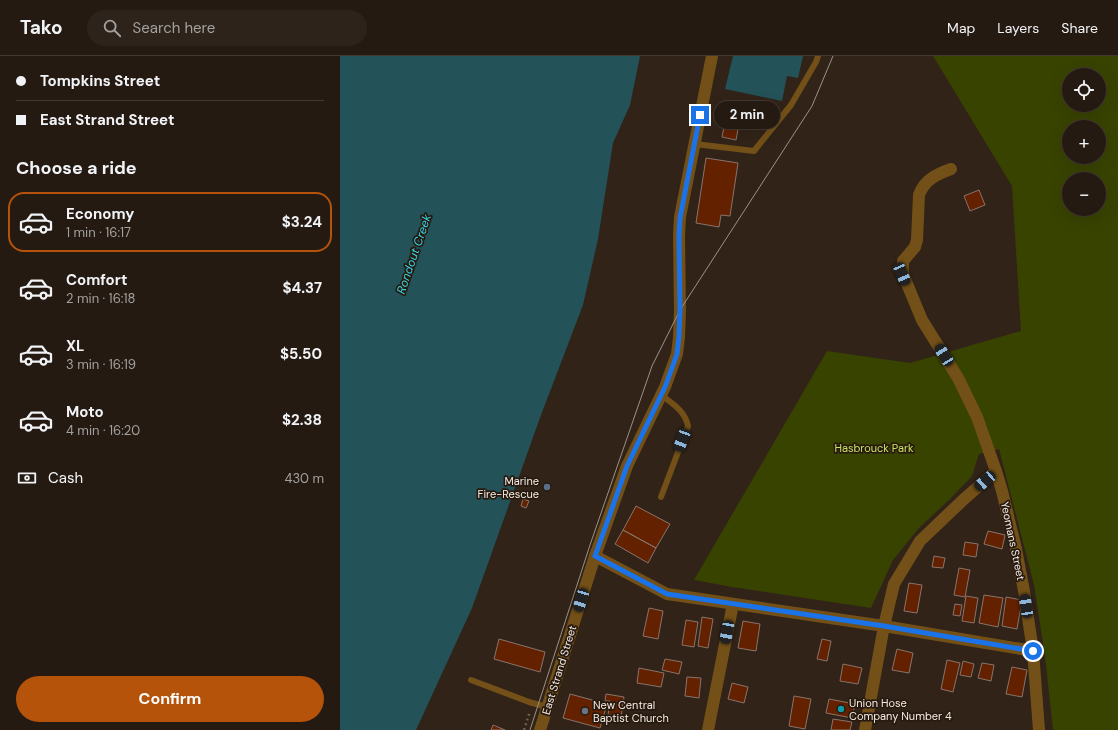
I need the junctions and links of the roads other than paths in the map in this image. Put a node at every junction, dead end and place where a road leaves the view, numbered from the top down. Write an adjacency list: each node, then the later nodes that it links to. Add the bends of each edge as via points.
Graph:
1 (712, 56): 3 (street, East Strand Street)
2 (818, 56): 3 (lane, via 791,105 754,151)
3 (695, 144): 5 (street, East Strand Street, via 680,218 680,310 677,354)
4 (951, 169): 6 (street, Yeomans Street, via 929,180 921,189 917,240 915,247 903,261 902,274 922,320 958,378 977,417)
5 (661, 395): 7 (lane, via 676,406 686,418 688,426); 8 (street, East Strand Street, via 627,466)
6 (996, 471): 10 (street, via 920,541 894,584); 11 (street, Yeomans Street, via 1016,549)
7 (660, 497)
8 (595, 556): 9 (street, via 667,594); 13 (street, East Strand Street)
9 (733, 604): 10 (street); 15 (street)
10 (884, 626): 11 (street); 16 (street)
11 (1033, 651): 17 (street, Yeomans Street)
12 (471, 680): 13 (lane)
13 (547, 707): 14 (street, East Strand Street)
14 (540, 730)
15 (708, 730)
16 (865, 730)
17 (1039, 730)

